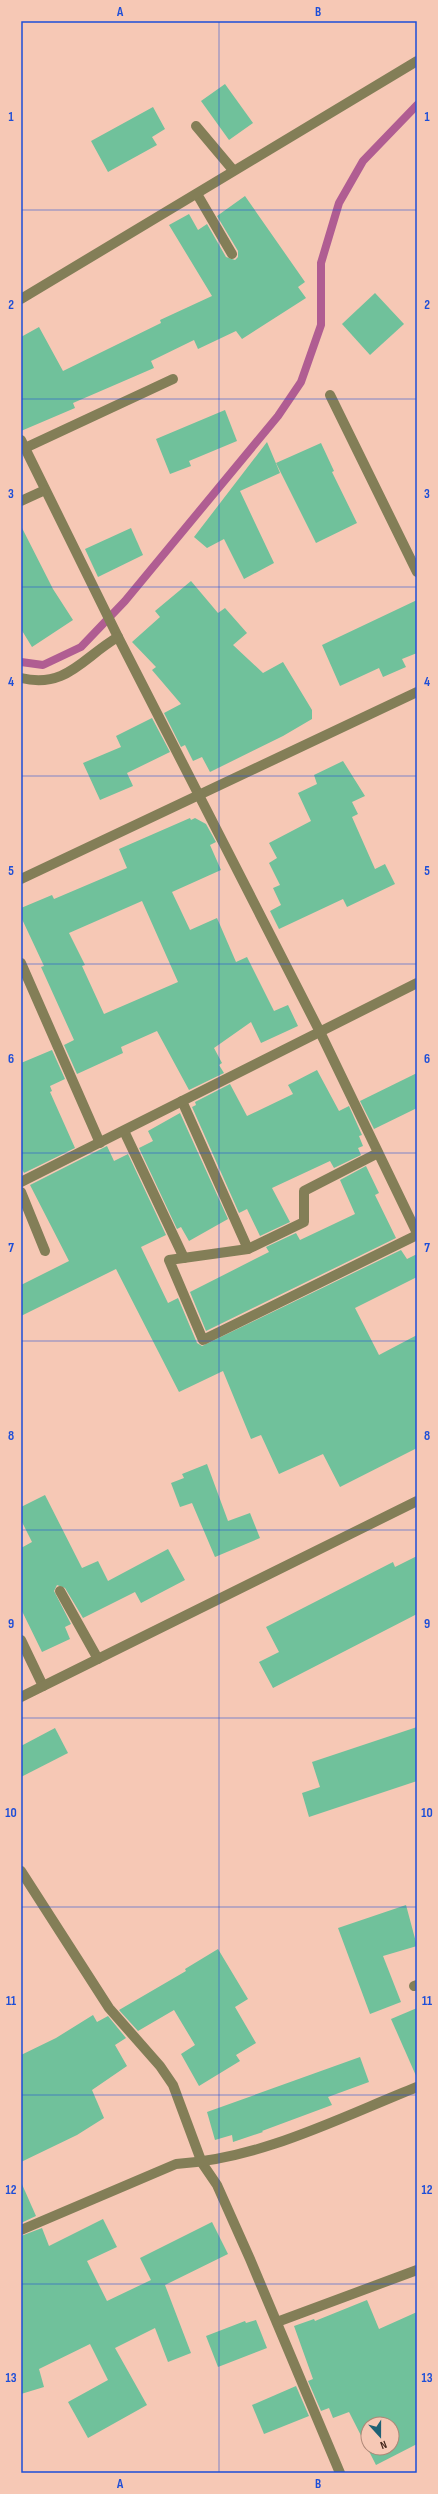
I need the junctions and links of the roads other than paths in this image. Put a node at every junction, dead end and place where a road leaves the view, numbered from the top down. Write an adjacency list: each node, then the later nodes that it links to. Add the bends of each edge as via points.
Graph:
1 (417, 61): 3 (street)
2 (196, 126): 3 (street)
3 (233, 170): 4 (street)
4 (197, 194): 5 (street); 6 (street)
5 (232, 254)
6 (21, 299)
7 (173, 379): 9 (street)
8 (330, 395): 12 (street)
9 (23, 444): 10 (street)
10 (45, 490): 11 (street); 13 (street)
11 (21, 501)
12 (417, 572)
13 (116, 634): 14 (street, via 67,674 38,681); 16 (street)
14 (21, 678)
15 (417, 692): 16 (street)
16 (200, 795): 17 (street); 20 (street)
17 (21, 879)
18 (21, 963): 23 (street)
19 (417, 983): 20 (street)
20 (320, 1032): 21 (street); 24 (street)
21 (182, 1101): 22 (street); 28 (street)
22 (124, 1130): 23 (street); 30 (street)
23 (100, 1143): 25 (street)
24 (378, 1153): 27 (street); 28 (street, via 304,1191 304,1222)
25 (21, 1182)
26 (21, 1192): 29 (street)
27 (417, 1234): 30 (street, via 204,1340 169,1260)
28 (248, 1249): 30 (street)
29 (45, 1251)
30 (184, 1258)
31 (417, 1501): 34 (street)
32 (60, 1591): 34 (street)
33 (21, 1640): 35 (street)
34 (98, 1659): 35 (street)
35 (43, 1686): 36 (street)
36 (21, 1697)
37 (21, 1871): 39 (street, via 109,2008 160,2066 173,2085)
38 (417, 2087): 39 (street, via 268,2147)
39 (202, 2163): 40 (street, via 176,2164); 42 (street, via 217,2185)
40 (21, 2230)
41 (417, 2270): 42 (street)
42 (277, 2322): 43 (street)
43 (340, 2473)

